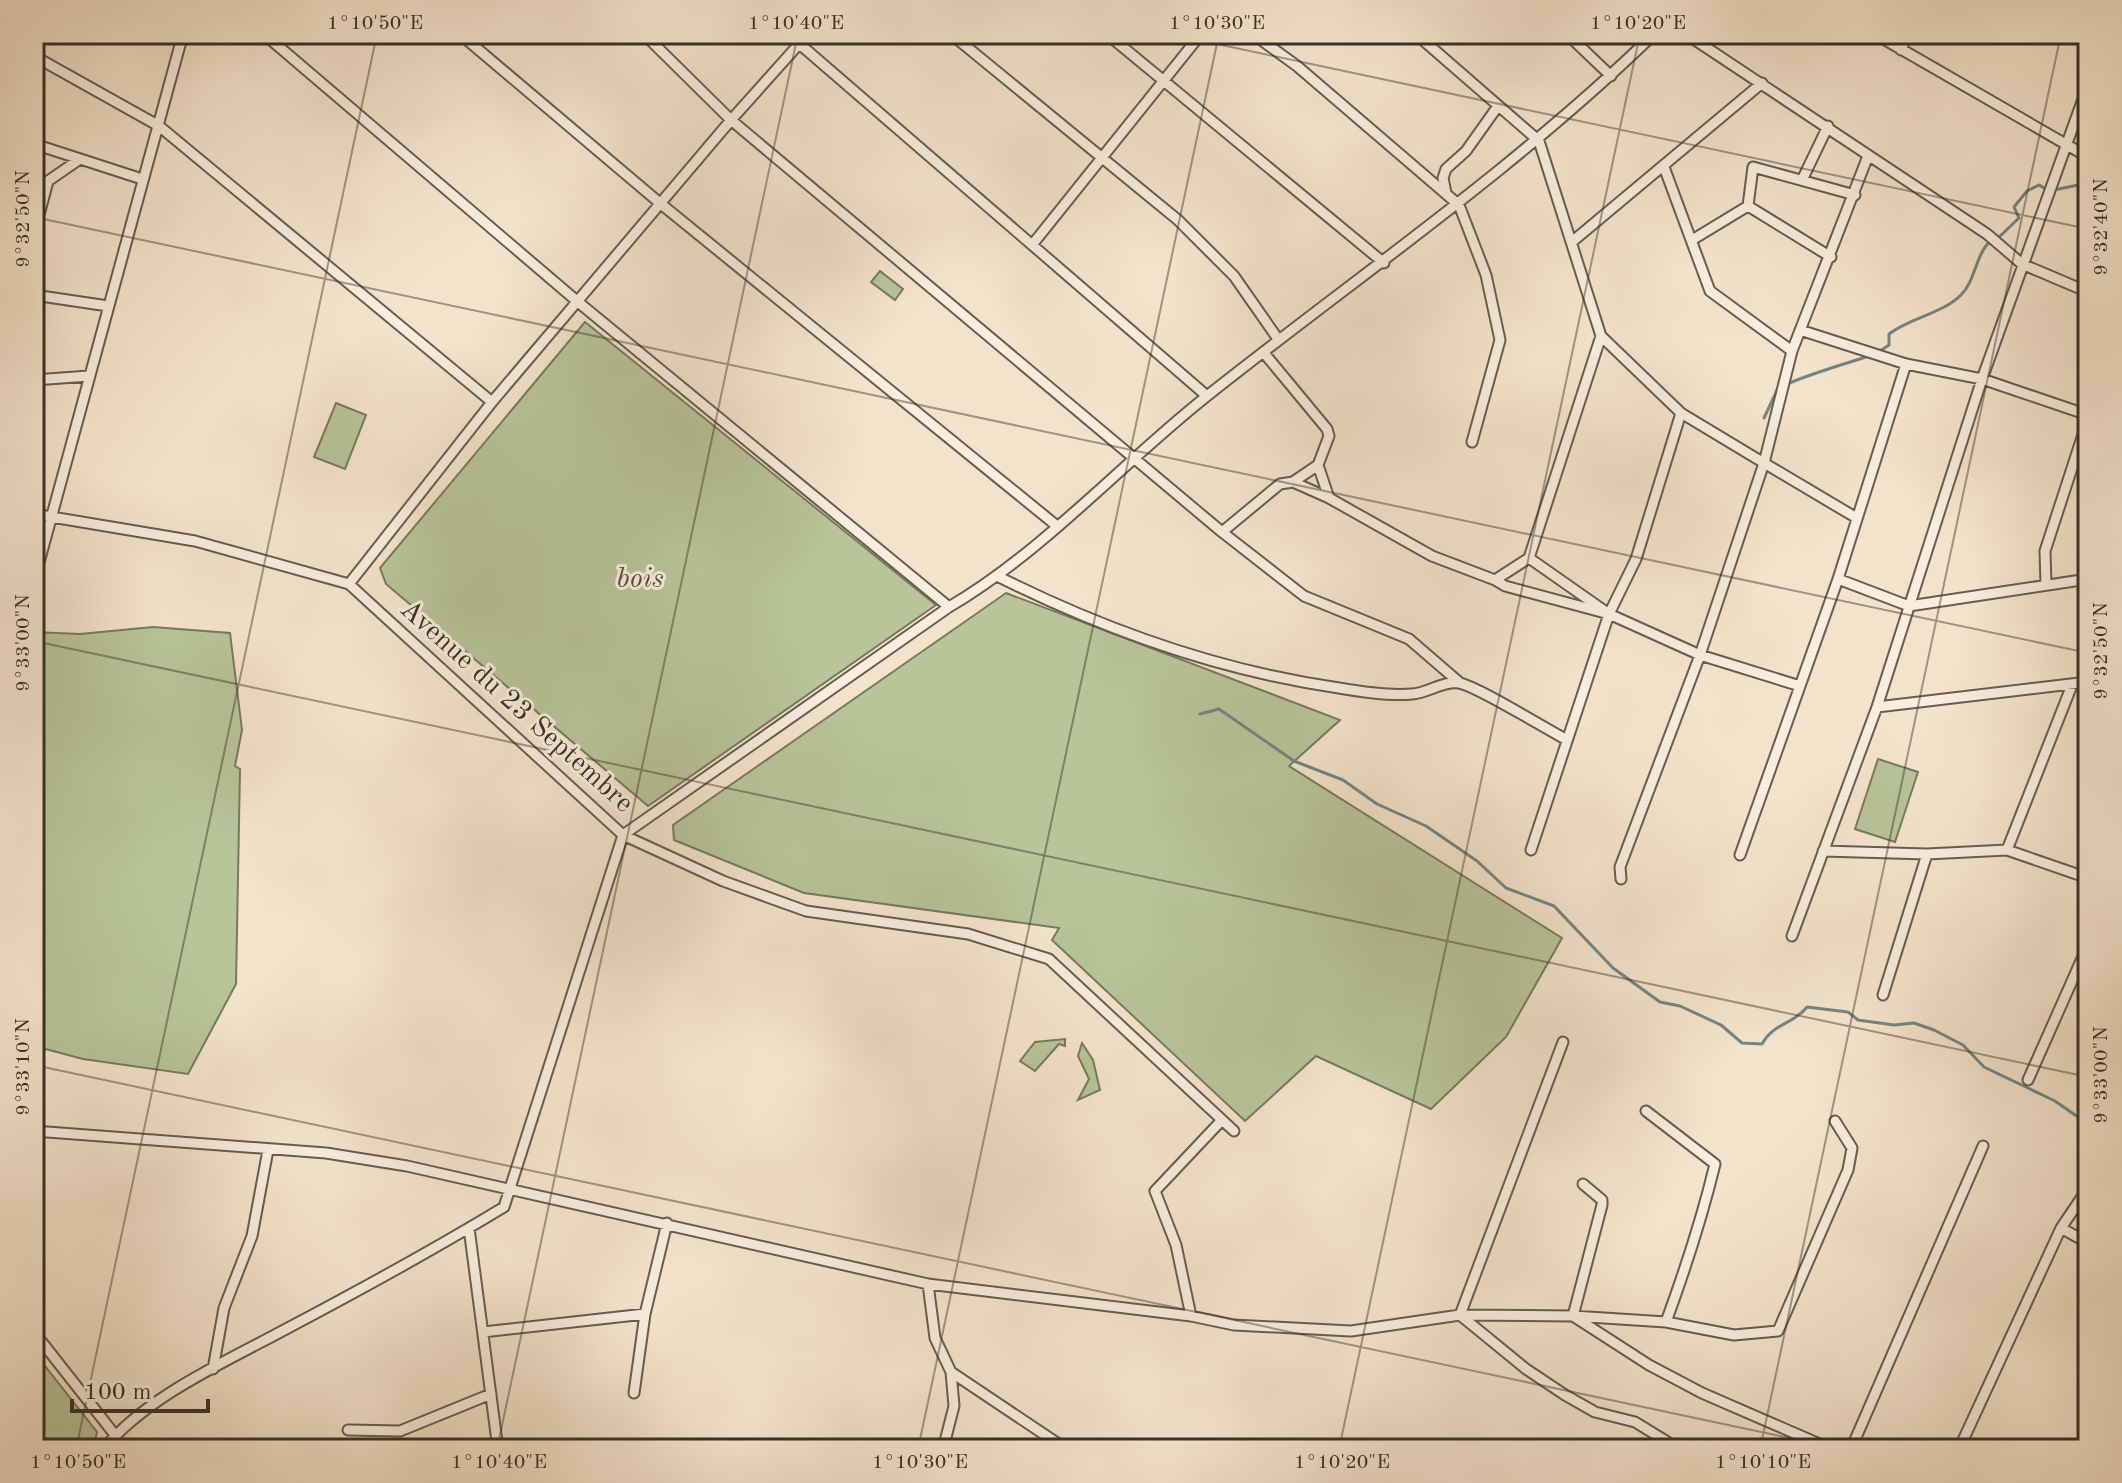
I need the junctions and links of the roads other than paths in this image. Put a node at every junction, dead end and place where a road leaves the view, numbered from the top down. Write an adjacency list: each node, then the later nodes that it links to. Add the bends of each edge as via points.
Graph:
1 (183, 34): 26 (street)
2 (264, 34): 52 (street)
3 (460, 34): 40 (street)
4 (644, 34): 25 (street)
5 (788, 34): 17 (street)
6 (808, 34): 17 (street)
7 (951, 34): 33 (street)
8 (1107, 34): 21 (street)
9 (1201, 34): 21 (street)
10 (1253, 34): 38 (street)
11 (1416, 34): 24 (street)
12 (1567, 34): 20 (street)
13 (1654, 34): 20 (street)
14 (1686, 34): 22 (street)
15 (1875, 34): 18 (street)
16 (1908, 34): 18 (street)
17 (801, 44): 25 (street); 46 (street)
18 (1901, 50): 30 (street)
19 (34, 56): 26 (street)
20 (1611, 76): 28 (street)
21 (1164, 81): 33 (street); 48 (street)
22 (1762, 83): 27 (street); 35 (street)
23 (2088, 85): 30 (street)
24 (1498, 106): 28 (street); 38 (street, via 1446,169)
25 (731, 120): 40 (street); 68 (street)
26 (159, 126): 37 (street); 64 (street)
27 (1828, 126): 31 (street); 36 (street)
28 (1539, 141): 41 (street); 45 (street)
29 (34, 144): 34 (street)
30 (2064, 145): 32 (street); 49 (street)
31 (1868, 156): 39 (street); 49 (street, via 1987,234)
32 (2088, 157)
33 (1102, 158): 46 (street); 56 (street, via 1178,220 1234,276)
34 (80, 159): 37 (street); 43 (street, via 48,181)
35 (1664, 167): 44 (street); 45 (street)
36 (1803, 178): 39 (street); 42 (street, via 1753,167)
37 (142, 179): 53 (street)
38 (1446, 193): 41 (street)
39 (1855, 195): 47 (street)
40 (661, 204): 52 (street); 76 (street)
41 (1459, 205): 48 (street); 67 (street, via 1486,275 1500,340)
42 (1748, 206): 44 (street); 47 (street)
43 (34, 234)
44 (1692, 240): 57 (street, via 1710,291)
45 (1573, 241): 55 (street)
46 (1032, 245): 63 (street)
47 (1831, 257): 54 (street)
48 (1384, 263): 56 (street)
49 (2022, 264): 50 (street); 61 (street)
50 (2088, 292)
51 (34, 295): 53 (street)
52 (578, 302): 64 (street); 87 (street)
53 (108, 306): 60 (street)
54 (1800, 330): 57 (street); 59 (street)
55 (1601, 336): 65 (street); 78 (street)
56 (1278, 339): 58 (street)
57 (1792, 351): 69 (street)
58 (1264, 353): 63 (street); 70 (street, via 1327,429)
59 (1906, 364): 61 (street); 75 (street)
60 (89, 376): 62 (street); 74 (street)
61 (1982, 379): 66 (street); 86 (street)
62 (34, 380)
63 (1207, 396): 68 (street)
64 (492, 402): 84 (street)
65 (1681, 413): 69 (street); 88 (street, via 1636,559)
66 (2088, 417): 85 (street, via 2045,551)
67 (1472, 442)
68 (1132, 458): 76 (street); 77 (street)
69 (1764, 463): 75 (street); 89 (street)
70 (1318, 465): 71 (street); 72 (street)
71 (1293, 482): 72 (street); 77 (street, via 1280,484)
72 (1329, 498): 82 (street, via 1432,556)
73 (34, 514): 74 (street, Avenue du 23 Septembre)
74 (52, 515): 83 (street); 84 (street, Avenue du 23 Septembre, via 195,541)
75 (1855, 517): 80 (street)
76 (1057, 526): 79 (street)
77 (1222, 532): 91 (street, via 1304,596 1409,639)
78 (1529, 558): 82 (street); 88 (street)
79 (999, 577): 87 (street); 91 (street, via 1063,609 1220,664 1340,688 1415,695)
80 (1838, 579): 86 (street); 93 (street)
81 (2088, 579): 85 (street)
82 (1495, 580): 88 (street)
83 (34, 581)
84 (349, 584): 96 (street, Avenue du 23 Septembre)
85 (2046, 585): 86 (street)
86 (1909, 606): 94 (street)
87 (949, 607): 96 (street)
88 (1609, 614): 89 (street); 95 (street)
89 (1700, 655): 93 (street); 103 (street, via 1620,867)
90 (2088, 682): 92 (street)
91 (1460, 683): 95 (street)
92 (2072, 685): 94 (street); 98 (street)
93 (1800, 686): 101 (street)
94 (1877, 707): 99 (street)
95 (1567, 740): 97 (street)
96 (623, 835): 110 (street, Avenue du 23 Septembre, via 723,881 806,911 968,934 1049,959); 118 (street)
97 (1531, 850)
98 (2007, 850): 100 (street); 102 (street)
99 (1823, 851): 100 (street); 104 (street)
100 (1927, 854): 106 (street)
101 (1740, 855)
102 (2088, 878)
103 (1621, 879)
104 (1792, 936)
105 (2088, 945): 108 (street)
106 (1883, 995)
107 (1563, 1042): 125 (street)
108 (2028, 1080)
109 (1646, 1111): 128 (street, via 1715,1164 1704,1217)
110 (1221, 1121): 113 (street, Avenue du 23 Septembre); 126 (street, via 1155,1191 1176,1245)
111 (1835, 1121): 128 (street, via 1852,1148 1848,1170 1778,1331 1734,1335)
112 (34, 1131): 115 (street)
113 (1234, 1131)
114 (1983, 1146): 143 (street)
115 (268, 1150): 118 (street, via 407,1166); 131 (street, via 252,1236 224,1308)
116 (1583, 1184): 127 (street, via 1602,1205)
117 (2088, 1188): 121 (street)
118 (511, 1190): 119 (street); 120 (street, via 504,1207)
119 (667, 1223): 123 (street); 124 (street)
120 (469, 1228): 130 (street); 131 (street)
121 (2061, 1228): 122 (street); 144 (street)
122 (2088, 1243)
123 (928, 1284): 126 (street); 132 (street, via 935,1338)
124 (645, 1314): 130 (street); 133 (street)
125 (1460, 1315): 126 (street, via 1351,1331 1234,1325); 127 (street); 141 (street, via 1565,1395 1595,1412 1635,1422)
126 (1191, 1316)
127 (1573, 1316): 128 (street); 142 (street, via 1702,1393)
128 (1666, 1322)
129 (34, 1332): 136 (street)
130 (483, 1332): 134 (street)
131 (213, 1369): 136 (street)
132 (951, 1372): 139 (street, via 954,1406); 140 (street)
133 (634, 1393)
134 (491, 1394): 135 (street, via 400,1431); 138 (street)
135 (348, 1430)
136 (115, 1435): 137 (street)
137 (104, 1449)
138 (498, 1449)
139 (943, 1449)
140 (1066, 1449)
141 (1679, 1449)
142 (1831, 1449)
143 (1851, 1449)
144 (1959, 1449)

